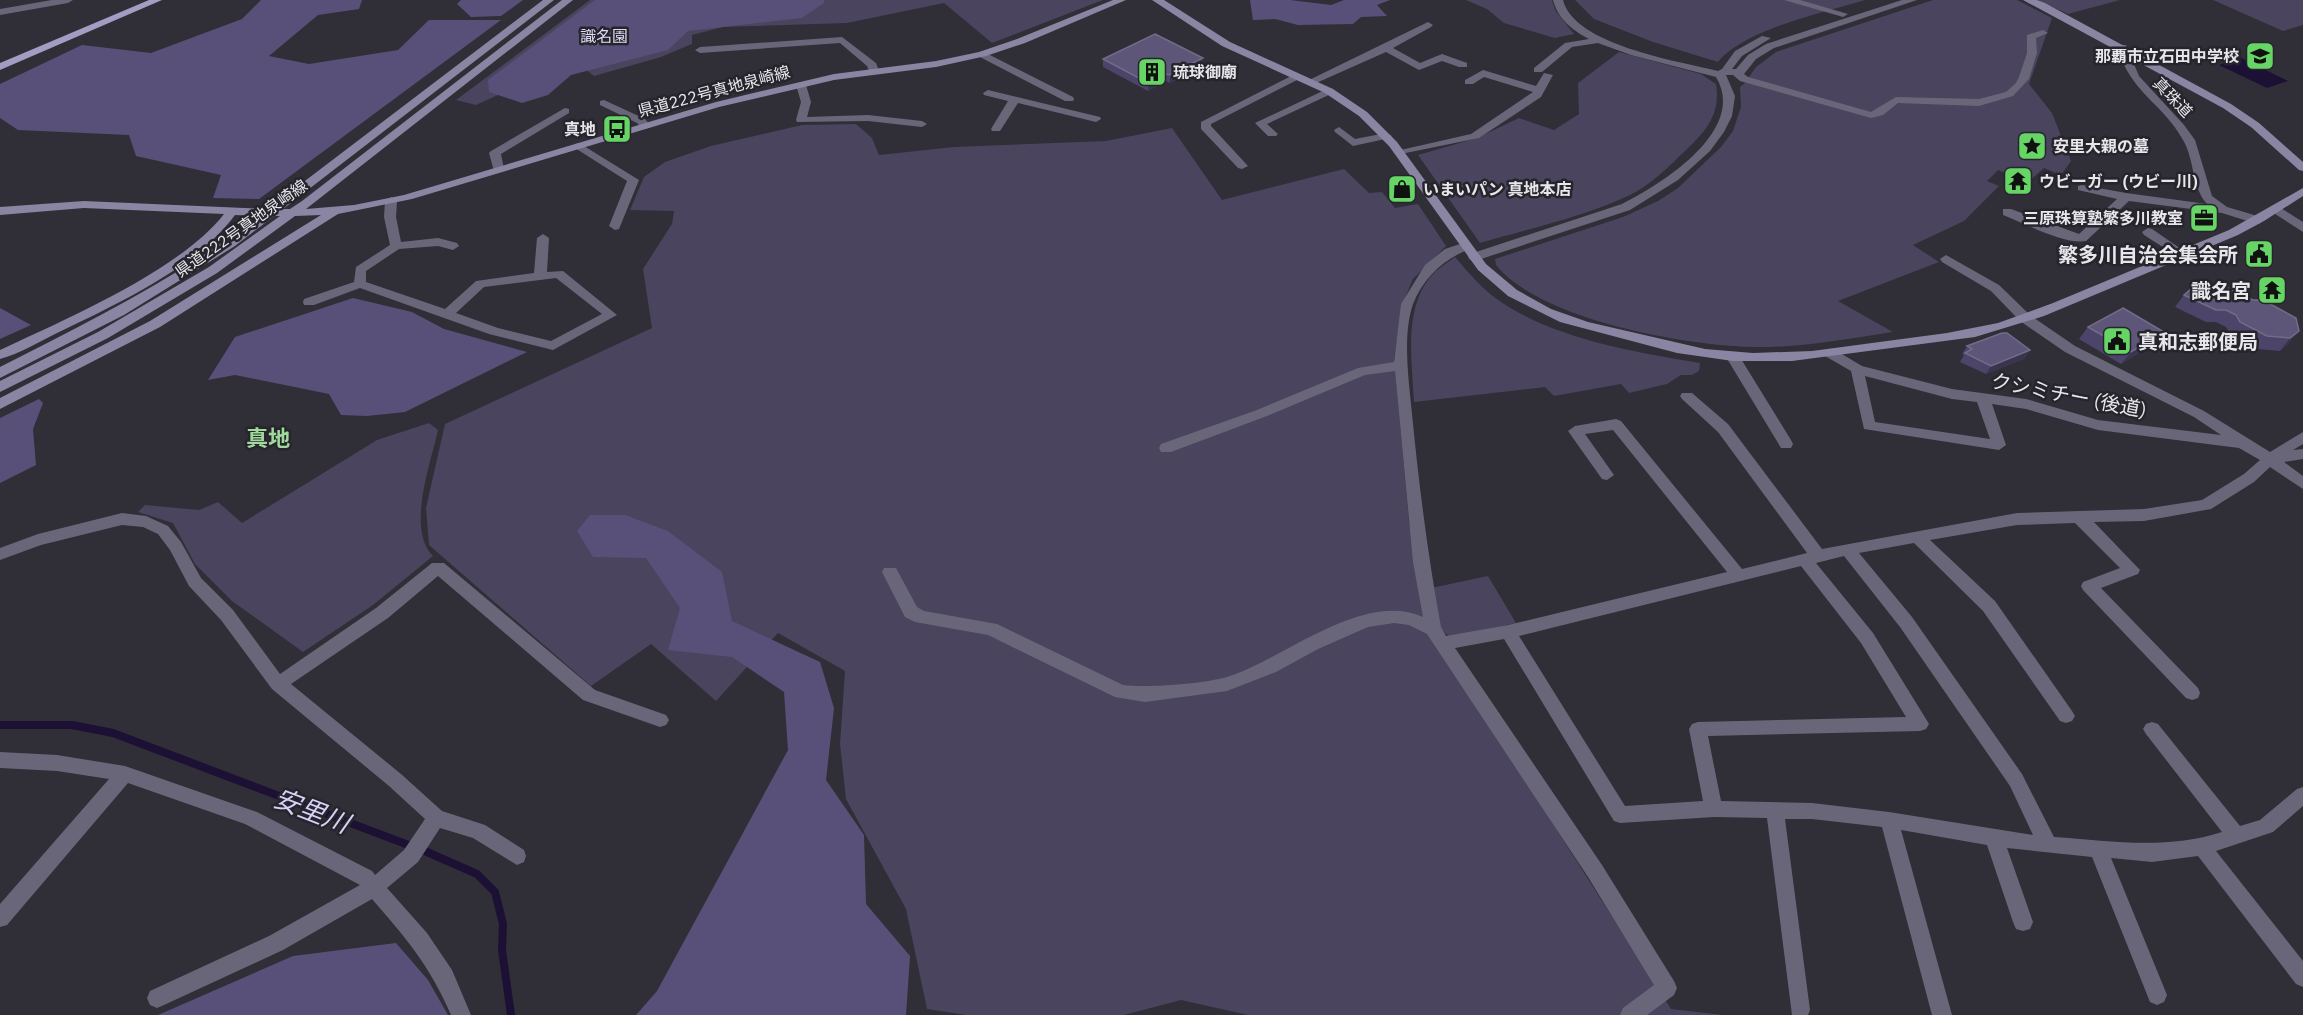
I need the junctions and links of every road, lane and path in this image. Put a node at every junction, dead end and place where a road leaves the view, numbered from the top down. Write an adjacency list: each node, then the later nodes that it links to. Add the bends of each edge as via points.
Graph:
1 (68, 0): 13 (street)
2 (138, 0): 23 (main road)
3 (157, 0): 25 (main road)
4 (549, 0): 86 (main road, 県道222号真地泉崎線, via 251,229 180,277 92,328)
5 (567, 0): 87 (main road, 県道222号真地泉崎線, via 306,203 213,270 103,335)
6 (1121, 0): 22 (main road, 県道222号真地泉崎線)
7 (1157, 0): 28 (main road, via 1243,54)
8 (1558, 0): 18 (street, via 1571,25)
9 (1789, 0): 15 (street)
10 (1886, 0): 15 (street)
11 (1912, 0): 27 (street, via 1770,46)
12 (2028, 0): 19 (main road)
13 (56, 2): 14 (street)
14 (0, 12)
15 (1843, 14): 27 (street, via 1756,42 1734,57 1727,68)
16 (1428, 25): 20 (street)
17 (2043, 33): 27 (street, via 2031,37 2033,54 2020,84 1989,101 1938,104 1896,100 1870,115)
18 (1598, 40): 27 (street, via 1621,49); 34 (street, via 1569,45 1543,73)
19 (2122, 47): 52 (main road, via 2241,115); 60 (street, 真珠道, via 2139,86 2187,136 2196,153 2207,196)
20 (1386, 48): 24 (street, via 1419,67 1442,57); 29 (street)
21 (700, 50): 26 (street, via 842,40 872,65)
22 (982, 54): 26 (main road, 県道222号真地泉崎線); 32 (street)
23 (0, 59)
24 (1463, 65)
25 (0, 67)
26 (874, 72): 31 (main road, 県道222号真地泉崎線)
27 (1729, 73): 73 (street, via 1726,121 1712,141 1667,183 1626,207)
28 (1297, 76): 29 (main road); 51 (street, via 1206,122 1205,127)
29 (1310, 82): 33 (main road)
30 (1469, 82): 34 (street, via 1483,73)
31 (801, 85): 40 (street, via 806,102 801,120); 43 (main road, 県道222号真地泉崎線)
32 (1046, 87): 36 (street); 37 (street)
33 (1329, 91): 47 (street, via 1260,123); 48 (main road)
34 (1540, 91): 50 (street, via 1474,136)
35 (988, 93): 36 (street)
36 (1019, 99): 41 (street); 44 (street)
37 (1069, 99)
38 (604, 103): 43 (street)
39 (565, 111): 53 (street, via 495,153)
40 (856, 118): 42 (street); 46 (street)
41 (1096, 119)
42 (922, 124)
43 (646, 126): 49 (main road, 県道222号真地泉崎線)
44 (996, 129)
45 (1340, 130): 48 (street, via 1353,143)
46 (876, 131)
47 (1272, 134)
48 (1386, 135): 50 (main road)
49 (579, 146): 53 (main road, 県道222号真地泉崎線); 65 (street, via 633,180)
50 (1400, 153): 73 (main road)
51 (1242, 166)
52 (2303, 168)
53 (498, 169): 57 (main road, 県道222号真地泉崎線)
54 (2082, 189): 56 (street)
55 (2303, 191): 58 (main road)
56 (2126, 198): 60 (street); 66 (street, via 2082,238)
57 (391, 201): 62 (main road, 県道222号真地泉崎線); 71 (street)
58 (2276, 209): 64 (main road); 67 (street)
59 (233, 210): 61 (main road, 県道222号真地泉崎線, via 63,205); 62 (main road, 県道222号真地泉崎線); 82 (main road, via 214,233 178,259 105,302)
60 (2224, 210): 64 (street)
61 (0, 211)
62 (336, 211): 90 (main road, via 155,324)
63 (2007, 212): 66 (street)
64 (2257, 220): 74 (main road)
65 (615, 226)
66 (2048, 228): 70 (street)
67 (2303, 228)
68 (2148, 232): 74 (street)
69 (543, 238): 76 (street)
70 (2039, 238)
71 (396, 246): 72 (street, via 438,242); 77 (street, via 360,270)
72 (453, 246)
73 (1470, 251): 83 (main road, via 1496,282 1555,317 1653,343); 84 (street, via 1454,249 1429,268 1418,283 1407,304)
74 (2181, 253): 80 (main road)
75 (1946, 259): 80 (street, via 1995,288)
76 (540, 276): 79 (street, via 480,284); 79 (street, via 559,273 611,315 553,346)
77 (360, 284): 78 (street); 79 (street)
78 (309, 302)
79 (447, 314)
80 (2025, 318): 81 (main road, via 1975,333); 92 (street, via 2080,354 2199,414)
81 (1830, 353): 83 (main road); 85 (street, クシミチー (後道))
82 (0, 355)
83 (1732, 357): 93 (street)
84 (1401, 365): 94 (street, via 1363,371); 107 (street, via 1421,562)
85 (1857, 369): 89 (street, クシミチー (後道), via 1952,394); 89 (street, via 1869,426 1999,445)
86 (0, 373)
87 (0, 387)
88 (1687, 396): 103 (street, via 1723,428)
89 (1983, 398): 92 (street, クシミチー (後道), via 2026,404 2098,425)
90 (0, 404)
91 (2303, 438): 96 (street)
92 (2242, 442): 96 (street, クシミチー (後道))
93 (1786, 444)
94 (1166, 448)
95 (2303, 454): 96 (street)
96 (2270, 459): 98 (street, クシミチー (後道)); 99 (street, via 2249,478 2206,505 2144,515)
97 (1607, 475): 105 (street, via 1575,431 1616,424)
98 (2303, 484)
99 (2079, 517): 100 (street, via 2017,519); 109 (street, via 2132,570 2089,585)
100 (1917, 537): 101 (street); 110 (street, via 1989,606)
101 (1847, 549): 103 (street); 122 (street, via 1906,622 2016,780)
102 (0, 554): 108 (street, via 122,519 146,522 163,530 195,582 227,615)
103 (1811, 557): 105 (street); 116 (street, via 1920,724 1698,729)
104 (890, 572): 107 (street, via 911,612 921,617 992,629 1121,692 1144,695 1227,684 1366,621 1402,618)
105 (1738, 575): 106 (street)
106 (1508, 632): 107 (street); 116 (street, via 1620,815)
107 (1438, 636): 134 (street, via 1667,988)
108 (278, 684): 111 (street, via 382,613 438,567 588,695); 119 (street, via 394,780)
109 (2192, 693)
110 (2066, 716)
111 (660, 720)
112 (2152, 729): 120 (street)
113 (0, 760): 114 (street, via 57,763)
114 (124, 774): 126 (street, via 251,818 365,877); 127 (street)
115 (2303, 795): 120 (street, via 2266,826)
116 (1714, 809): 117 (street)
117 (1774, 810): 118 (street); 132 (street)
118 (1889, 820): 121 (street); 135 (street)
119 (432, 826): 125 (street, via 478,831); 126 (street, via 411,856)
120 (2237, 836): 123 (street)
121 (1994, 838): 122 (street); 128 (street)
122 (2048, 845): 124 (street)
123 (2202, 847): 124 (street, via 2152,853); 129 (street)
124 (2098, 849): 130 (street)
125 (517, 856)
126 (375, 887): 131 (street, via 276,943); 133 (street, via 445,977)
127 (0, 918)
128 (2023, 922)
129 (2303, 977)
130 (2157, 995)
131 (157, 998)
132 (1800, 1010)
133 (461, 1015)
134 (1630, 1015)
135 (1942, 1015)

